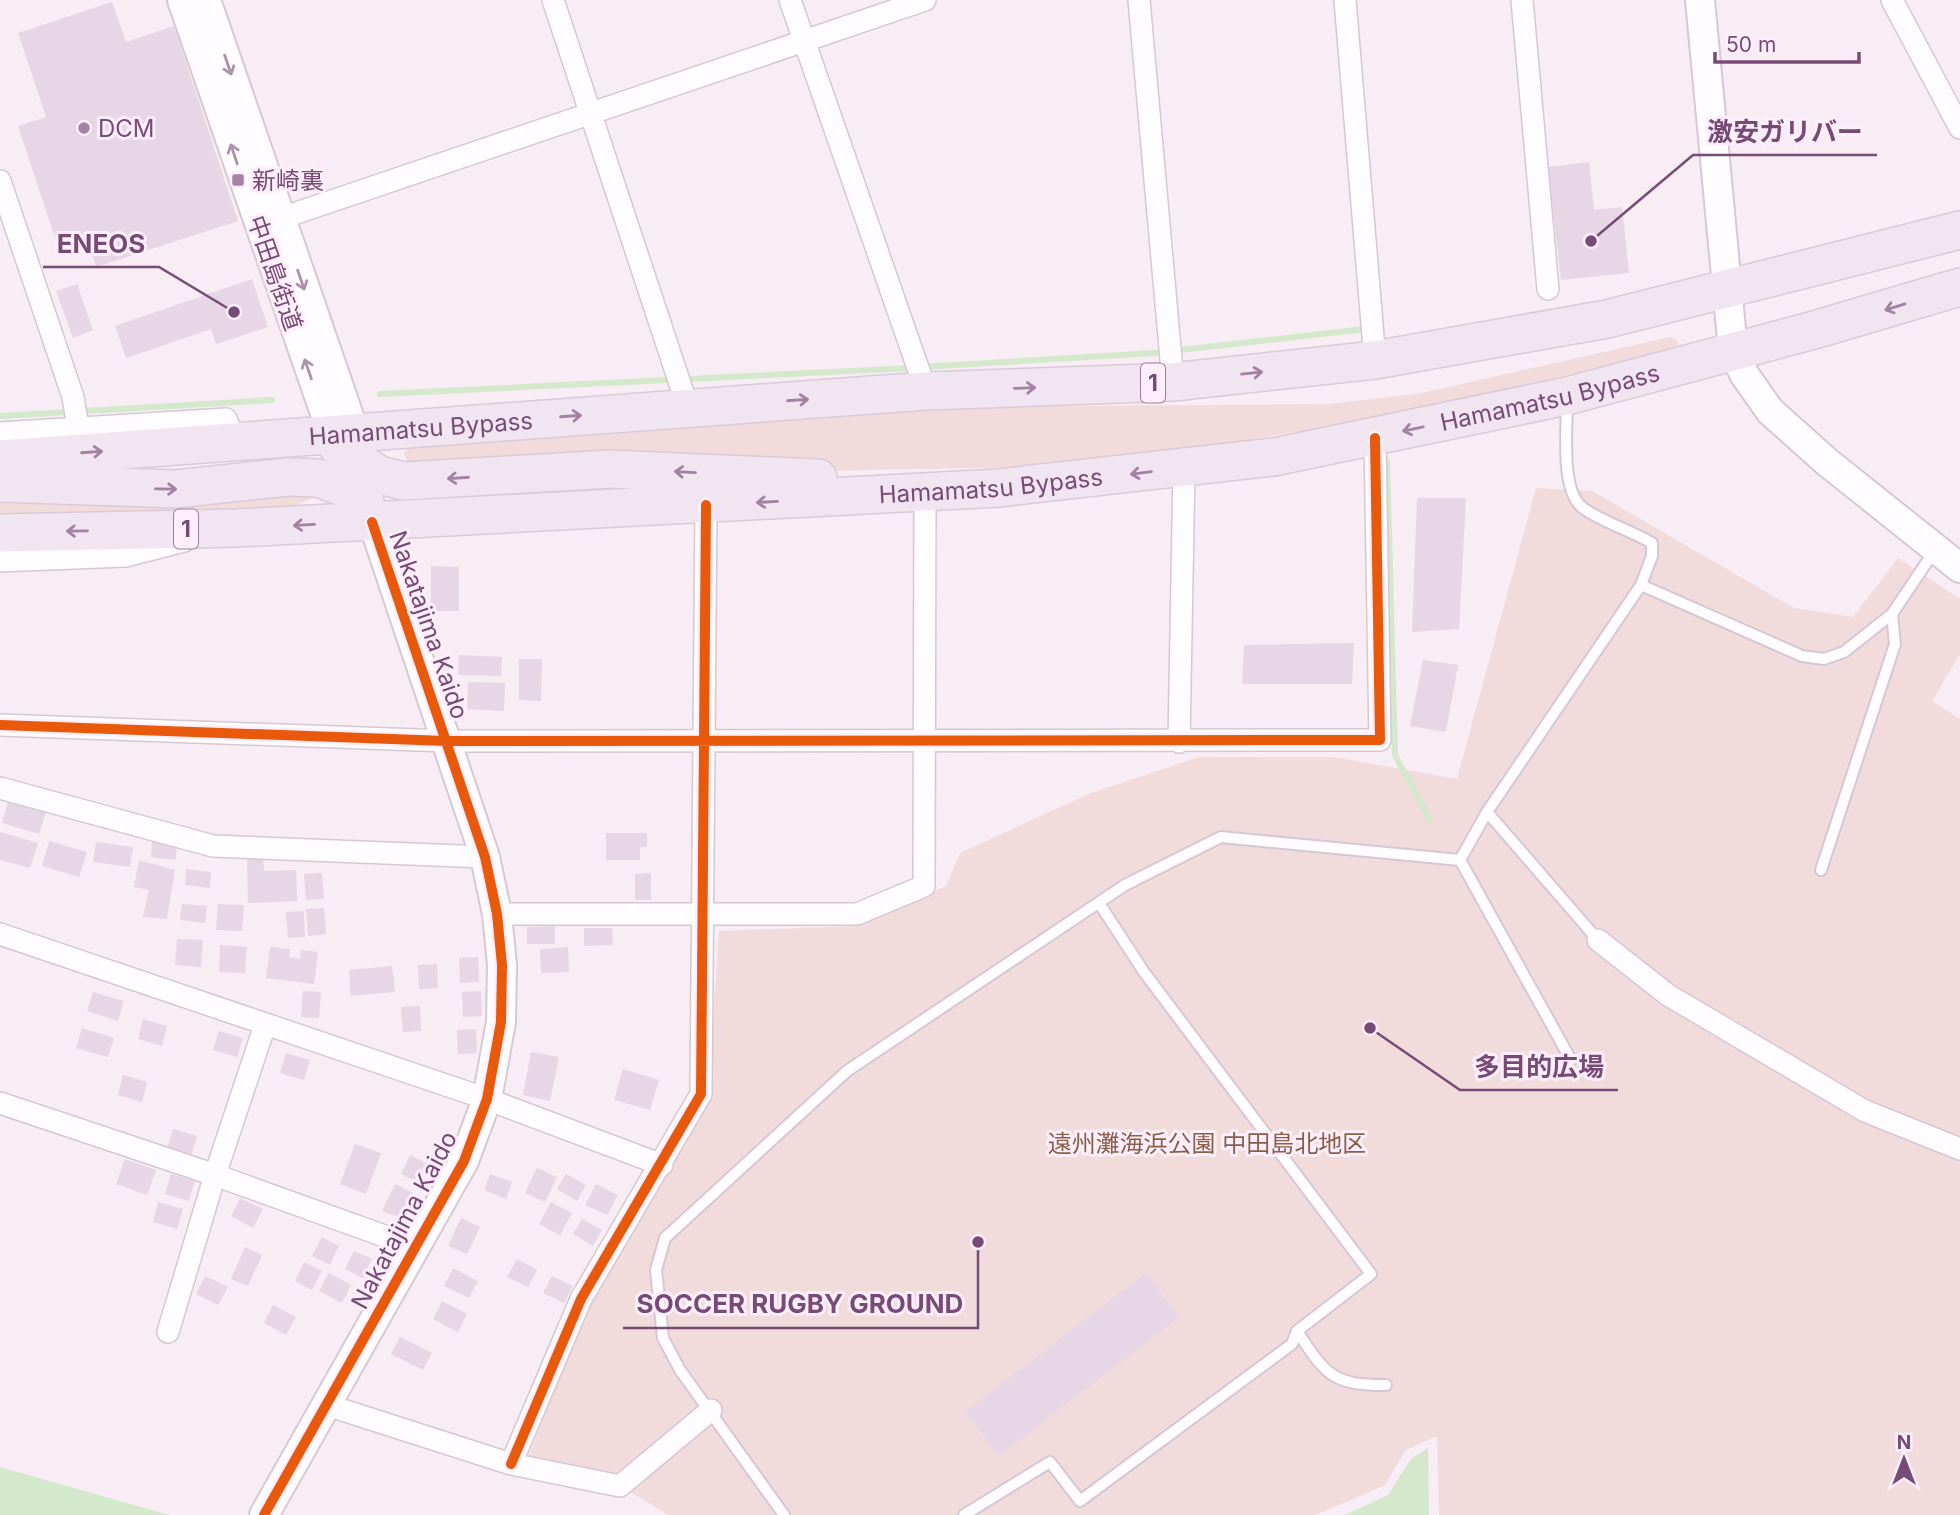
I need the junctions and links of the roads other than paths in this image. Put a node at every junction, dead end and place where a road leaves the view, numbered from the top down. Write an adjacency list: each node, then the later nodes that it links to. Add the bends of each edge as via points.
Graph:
1 (182, 0): 15 (street, 中田島街道, one-way to 1)
2 (206, 0): 15 (street, one-way to 15)
3 (553, 0): 12 (street)
4 (790, 0): 11 (street)
5 (923, 0): 11 (street)
6 (1139, 0): 22 (street)
7 (1345, 0): 21 (street)
8 (1522, 0): 18 (street)
9 (1700, 0): 19 (street)
10 (1892, 0): 13 (street)
11 (805, 43): 12 (street); 23 (street)
12 (591, 114): 15 (street); 25 (street)
13 (1960, 128)
14 (0, 181): 26 (street, via 74,397)
15 (269, 222): 28 (street, 中田島街道)
16 (1960, 230): 19 (highway, Hamamatsu Bypass / 1)
17 (1960, 286): 20 (highway, Hamamatsu Bypass / 1, one-way to 20)
18 (1548, 289)
19 (1728, 291): 20 (street); 21 (highway, Hamamatsu Bypass / 1, via 1607,319)
20 (1733, 350): 24 (highway, Hamamatsu Bypass / 1); 40 (street, via 1770,411)
21 (1375, 360): 22 (highway, Hamamatsu Bypass / 1, one-way to 21)
22 (1172, 373): 23 (highway, Hamamatsu Bypass / 1, one-way to 22)
23 (924, 386): 25 (highway, Hamamatsu Bypass / 1, one-way to 23)
24 (1567, 396): 29 (highway, Hamamatsu Bypass / 1, one-way to 29); 43 (lane, via 1567,459 1573,497 1583,508 1652,543)
25 (686, 400): 28 (highway, Hamamatsu Bypass / 1, one-way to 25)
26 (78, 427): 27 (street); 30 (street, via 226,419)
27 (0, 433)
28 (341, 437): 30 (highway, Hamamatsu Bypass / 1); 36 (highway)
29 (1375, 438): 32 (highway, Hamamatsu Bypass / 1); 49 (street, via 1380,740)
30 (235, 442): 31 (highway, Hamamatsu Bypass / 1, one-way to 30)
31 (0, 459)
32 (1184, 468): 34 (highway, Hamamatsu Bypass / 1, one-way to 34); 49 (street)
33 (0, 483): 36 (highway, one-way to 36, via 175,489 318,478)
34 (998, 488): 35 (highway, Hamamatsu Bypass / 1); 36 (highway, one-way to 36, via 609,468 404,481 379,475)
35 (925, 493): 37 (highway, Hamamatsu Bypass / 1, one-way to 37); 48 (street)
36 (368, 496): 37 (highway, Hamamatsu Bypass / 1); 38 (highway, Hamamatsu Bypass / 1, one-way to 38); 47 (street, Nakatajima Kaido)
37 (706, 505): 46 (street)
38 (237, 528): 39 (highway, Hamamatsu Bypass / 1, one-way to 39); 41 (street, via 125,556)
39 (0, 533)
40 (1936, 550): 42 (street); 44 (lane)
41 (0, 561)
42 (1960, 568)
43 (1641, 585): 44 (lane, via 1802,656 1824,659 1844,652); 51 (lane)
44 (1892, 614): 54 (lane, via 1895,644)
45 (0, 725): 47 (street)
46 (703, 740): 47 (street); 48 (street); 57 (street)
47 (446, 741): 52 (street, Nakatajima Kaido)
48 (926, 741): 49 (street); 57 (street, via 924,886 858,914)
49 (1179, 742)
50 (0, 788): 52 (street, via 213,846)
51 (1487, 812): 53 (lane); 59 (lane)
52 (485, 857): 56 (street, Nakatajima Kaido)
53 (1460, 860): 55 (lane, via 1221,837); 61 (lane)
54 (1821, 870)
55 (1099, 903): 68 (lane, via 1144,972 1371,1274); 72 (lane, via 847,1071 665,1238 656,1270 663,1338 680,1370)
56 (498, 914): 57 (street); 62 (street, Nakatajima Kaido, via 501,1022)
57 (701, 915): 65 (street, via 701,1094)
58 (0, 934): 60 (street)
59 (1598, 940): 64 (street, via 1668,995 1865,1111)
60 (265, 1026): 62 (street); 66 (street)
61 (1571, 1060)
62 (486, 1099): 65 (street); 67 (street, Nakatajima Kaido, via 464,1161)
63 (0, 1103): 66 (street)
64 (1960, 1149)
65 (662, 1165): 73 (street, via 622,1224 582,1299)
66 (215, 1175): 67 (street); 69 (street)
67 (415, 1247): 71 (street, Nakatajima Kaido)
68 (1297, 1331): 70 (lane, via 1328,1374 1356,1385); 76 (lane, via 1292,1344 1080,1501 1050,1462)
69 (168, 1332)
70 (1386, 1385)
71 (327, 1405): 73 (street); 74 (street, Nakatajima Kaido)
72 (711, 1410): 73 (street, via 620,1486); 75 (lane)
73 (511, 1464)
74 (264, 1515)
75 (784, 1515)
76 (964, 1515)

